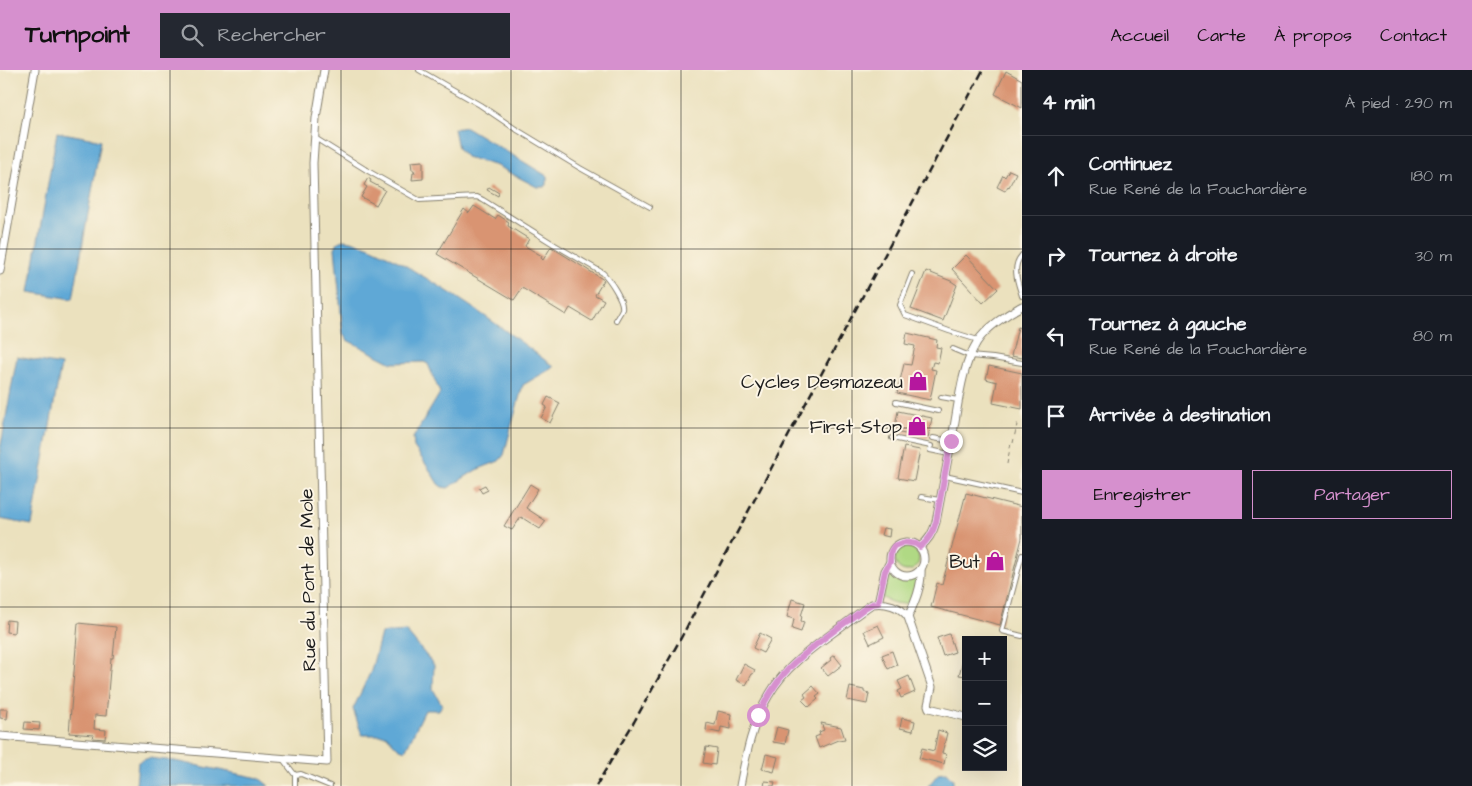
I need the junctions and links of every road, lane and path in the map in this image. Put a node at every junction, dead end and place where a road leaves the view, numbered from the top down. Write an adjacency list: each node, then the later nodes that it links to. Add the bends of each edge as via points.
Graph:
1 (34, 70): 7 (street)
2 (324, 70): 4 (street, Rue du Pont de Mole)
3 (419, 70): 5 (lane)
4 (315, 138): 11 (lane, via 419,200 476,197 483,200 603,273 622,301); 39 (street, Rue du Pont de Mole, via 327,762)
5 (650, 207)
6 (1022, 256): 9 (lane, via 1016,271)
7 (0, 271)
8 (912, 274): 12 (lane, via 900,305 905,315)
9 (1022, 296)
10 (1022, 306): 12 (street)
11 (616, 320)
12 (978, 340): 14 (street)
13 (953, 349): 14 (lane)
14 (970, 356): 15 (lane); 17 (street)
15 (1022, 363)
16 (941, 397): 17 (lane)
17 (959, 400): 23 (street)
18 (896, 402): 19 (lane)
19 (938, 411)
20 (1018, 420): 25 (path)
21 (892, 438): 24 (lane)
22 (933, 438): 23 (lane)
23 (951, 441): 24 (street)
24 (949, 454): 26 (street)
25 (1007, 464)
26 (945, 476): 27 (lane); 29 (street)
27 (1022, 493)
28 (921, 497): 29 (lane)
29 (940, 500): 30 (street, via 933,532)
30 (920, 547): 32 (street, via 910,542 899,543 891,551); 33 (street, via 924,558)
31 (1022, 555): 36 (lane, via 1002,631)
32 (890, 562): 33 (street, via 895,572 906,576); 34 (street)
33 (921, 570): 35 (street)
34 (878, 603): 35 (street, via 900,608); 43 (street, via 865,608 817,644 775,685 749,742)
35 (908, 617): 37 (street, via 932,687 929,708)
36 (1022, 636)
37 (962, 716)
38 (0, 736): 39 (street, Rue du Pont de Mole)
39 (282, 758): 40 (lane)
40 (295, 775): 41 (lane); 42 (lane, via 301,774)
41 (295, 786)
42 (330, 786)
43 (740, 786)

